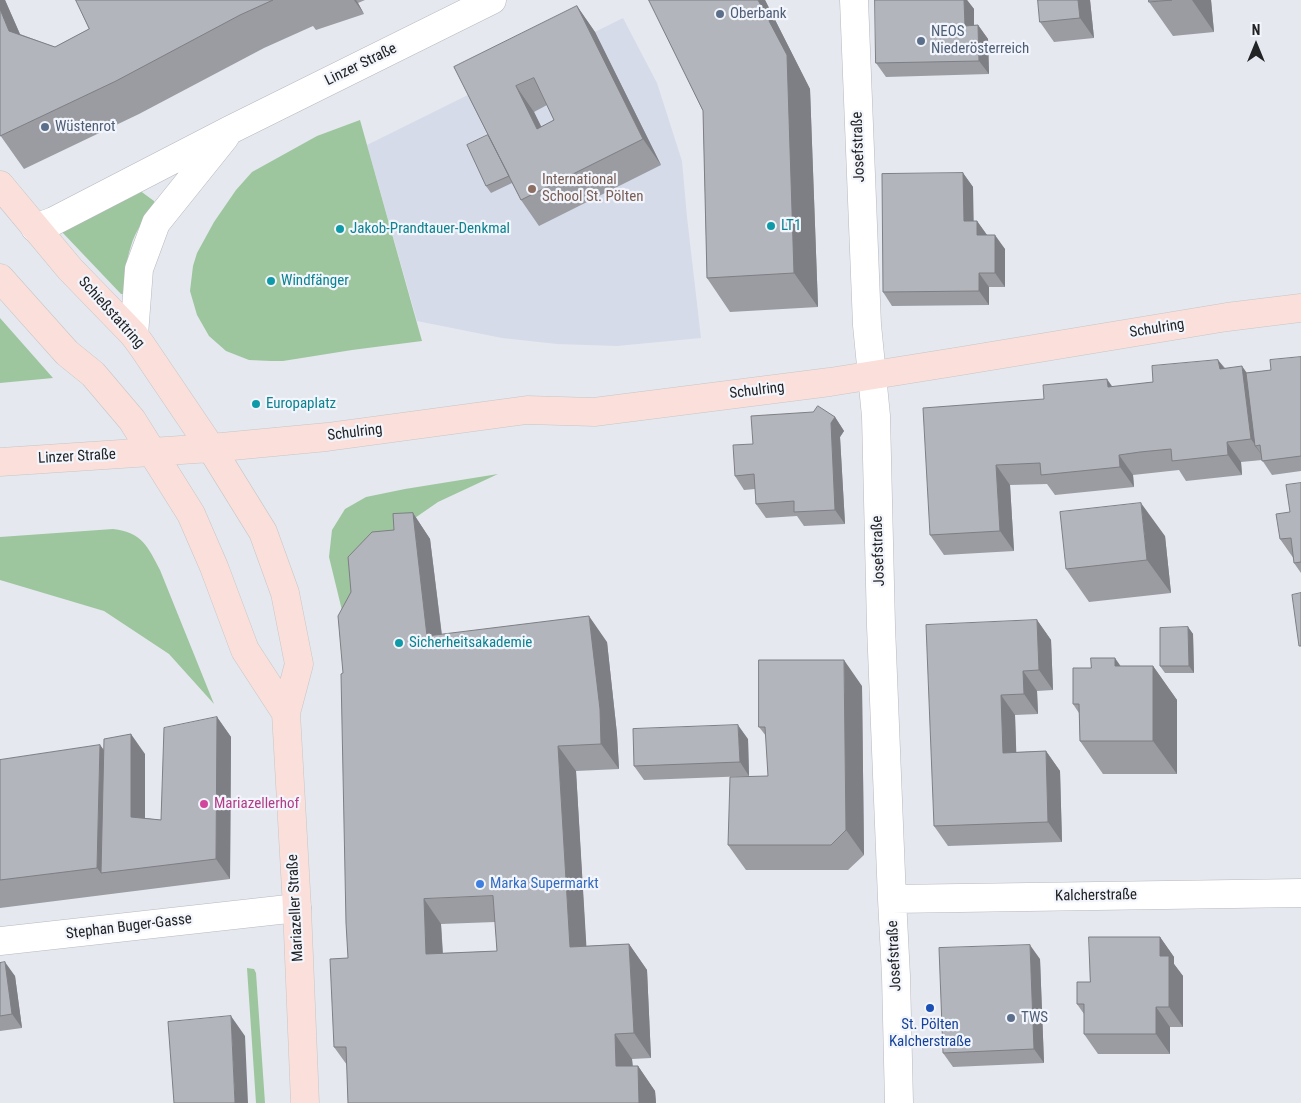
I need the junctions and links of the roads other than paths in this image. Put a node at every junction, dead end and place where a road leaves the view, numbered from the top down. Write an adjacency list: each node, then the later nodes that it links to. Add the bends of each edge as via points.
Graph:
1 (492, 0): 3 (street, Linzer Straße)
2 (854, 0): 9 (street, Josefstraße, via 866,325)
3 (230, 130): 5 (street, Linzer Straße); 8 (street, Linzer Straße, via 156,223 139,269)
4 (0, 185): 5 (main road, Schießstattring)
5 (35, 228): 8 (main road, Schießstattring)
6 (0, 278): 11 (main road, via 67,353 93,374 132,420)
7 (1301, 308): 9 (main road, Schulring, via 1227,317)
8 (134, 335): 10 (main road, Schießstattring)
9 (872, 375): 10 (main road, Schulring, via 594,412 527,410 327,437); 15 (street, Josefstraße)
10 (211, 448): 11 (main road, Schulring); 13 (main road, Mariazeller Straße, via 263,532 285,593 299,664)
11 (153, 453): 12 (main road, Linzer Straße); 13 (main road, Mariazeller Straße, via 192,514 245,650)
12 (0, 462)
13 (286, 713): 16 (main road, Mariazeller Straße)
14 (1301, 893): 15 (street, Kalcherstraße)
15 (892, 899): 19 (street, Josefstraße)
16 (297, 908): 17 (street, Stephan Buger-Gasse); 18 (main road, Mariazeller Straße)
17 (0, 942)
18 (305, 1103)
19 (899, 1103)

